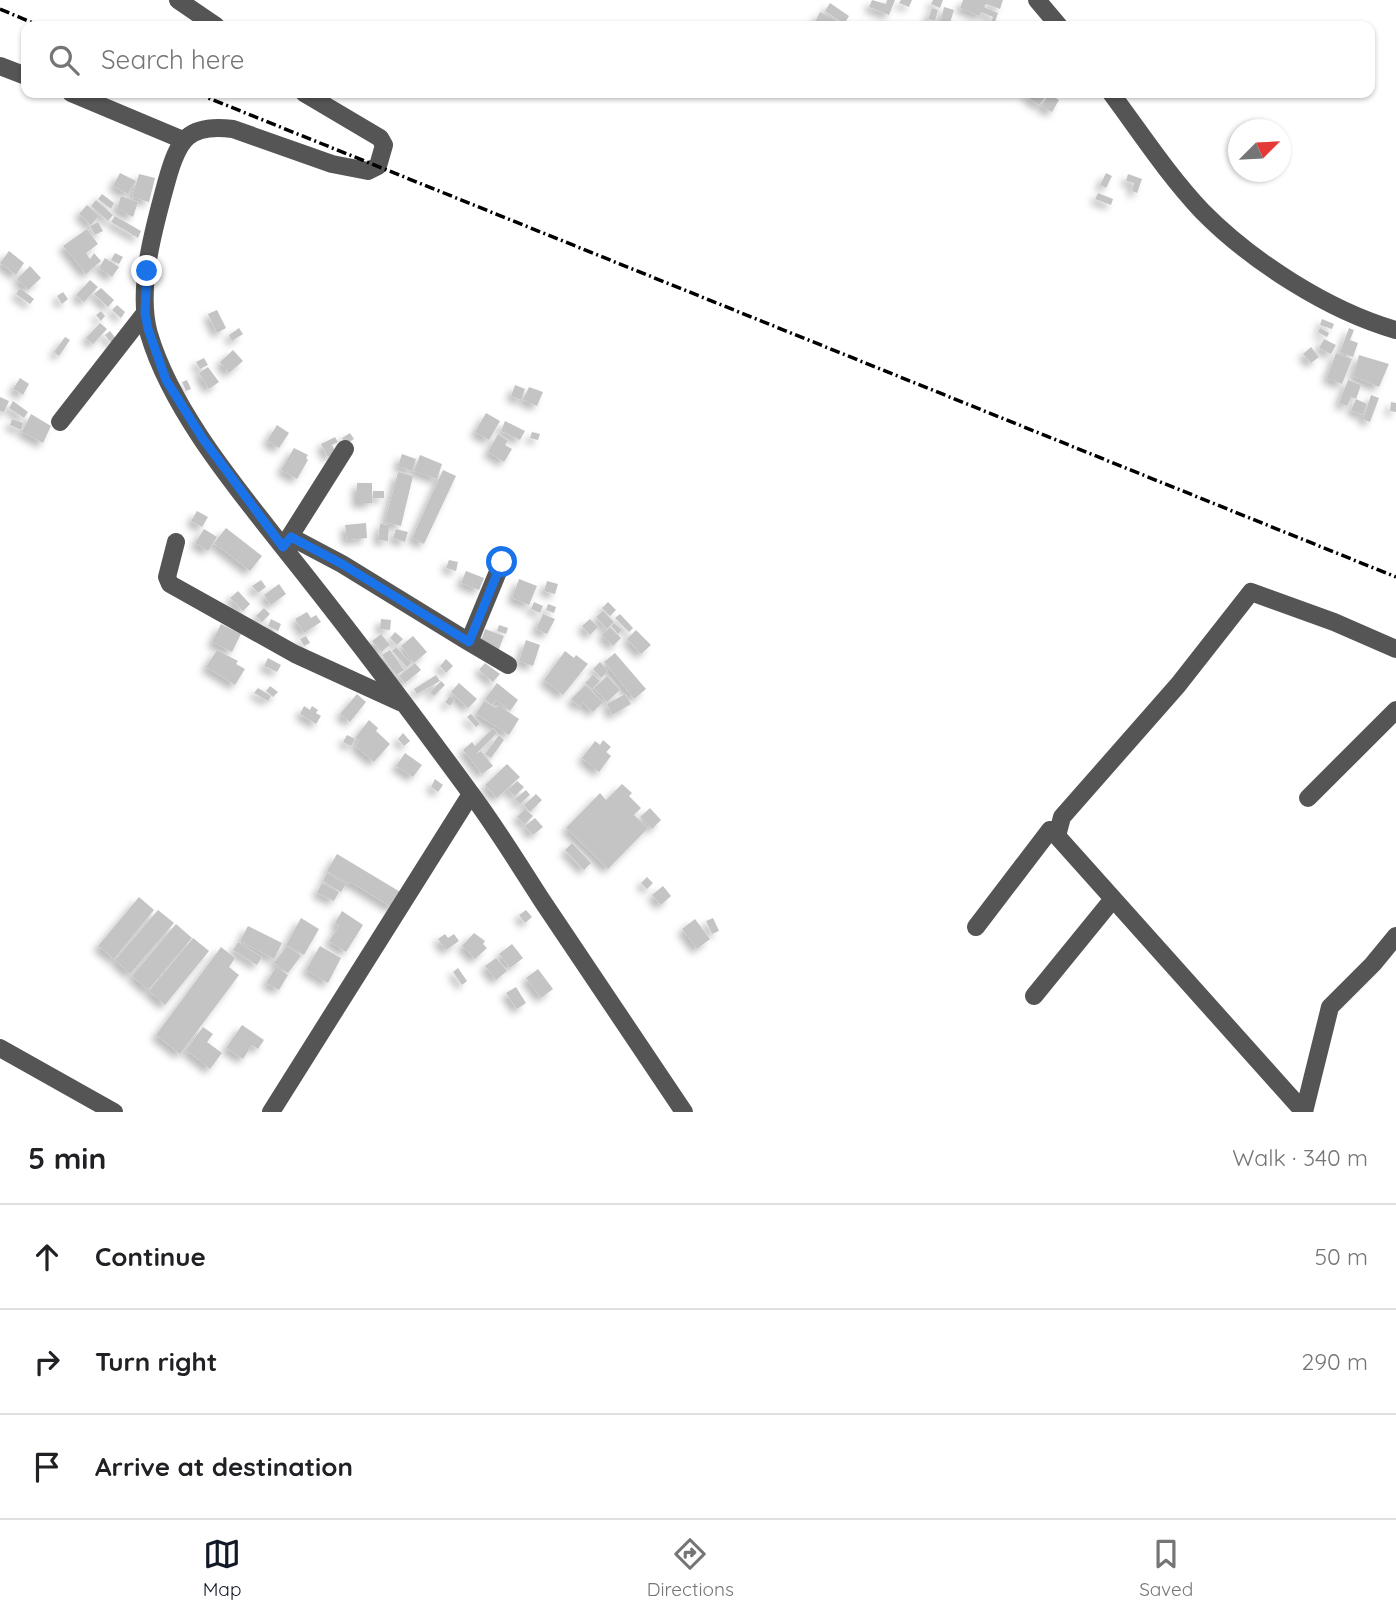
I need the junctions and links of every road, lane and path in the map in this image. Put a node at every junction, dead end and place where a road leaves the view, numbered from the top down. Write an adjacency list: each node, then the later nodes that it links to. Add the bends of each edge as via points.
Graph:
1 (178, 0): 3 (street)
2 (1037, 0): 4 (street)
3 (209, 21)
4 (1055, 21)
5 (0, 66): 6 (street)
6 (21, 74)
7 (83, 98): 10 (street)
8 (312, 98): 10 (street, via 380,138 384,145 378,166 368,171 332,163 221,128 199,129)
9 (1115, 98): 12 (street, via 1212,221 1313,296)
10 (183, 140): 11 (street, via 156,221)
11 (145, 313): 13 (street); 16 (street, via 153,348 180,406)
12 (1396, 330)
13 (60, 422)
14 (345, 449): 16 (street)
15 (176, 542): 21 (street, via 167,577 170,584 295,654)
16 (287, 542): 18 (street, via 342,564); 21 (street)
17 (502, 562): 18 (street)
18 (469, 642): 20 (street)
19 (1396, 649): 25 (street, via 1251,592 1178,685 1062,817)
20 (508, 665)
21 (403, 704): 23 (street)
22 (1396, 710): 24 (street)
23 (471, 794): 32 (street); 33 (street)
24 (1308, 798)
25 (1057, 836): 26 (street); 27 (street, via 1050,830)
26 (1113, 899): 29 (street); 34 (street)
27 (976, 927)
28 (1396, 936): 34 (street, via 1330,1007)
29 (1034, 996)
30 (0, 1048): 31 (street)
31 (114, 1112)
32 (271, 1112)
33 (684, 1112)
34 (1304, 1112)

